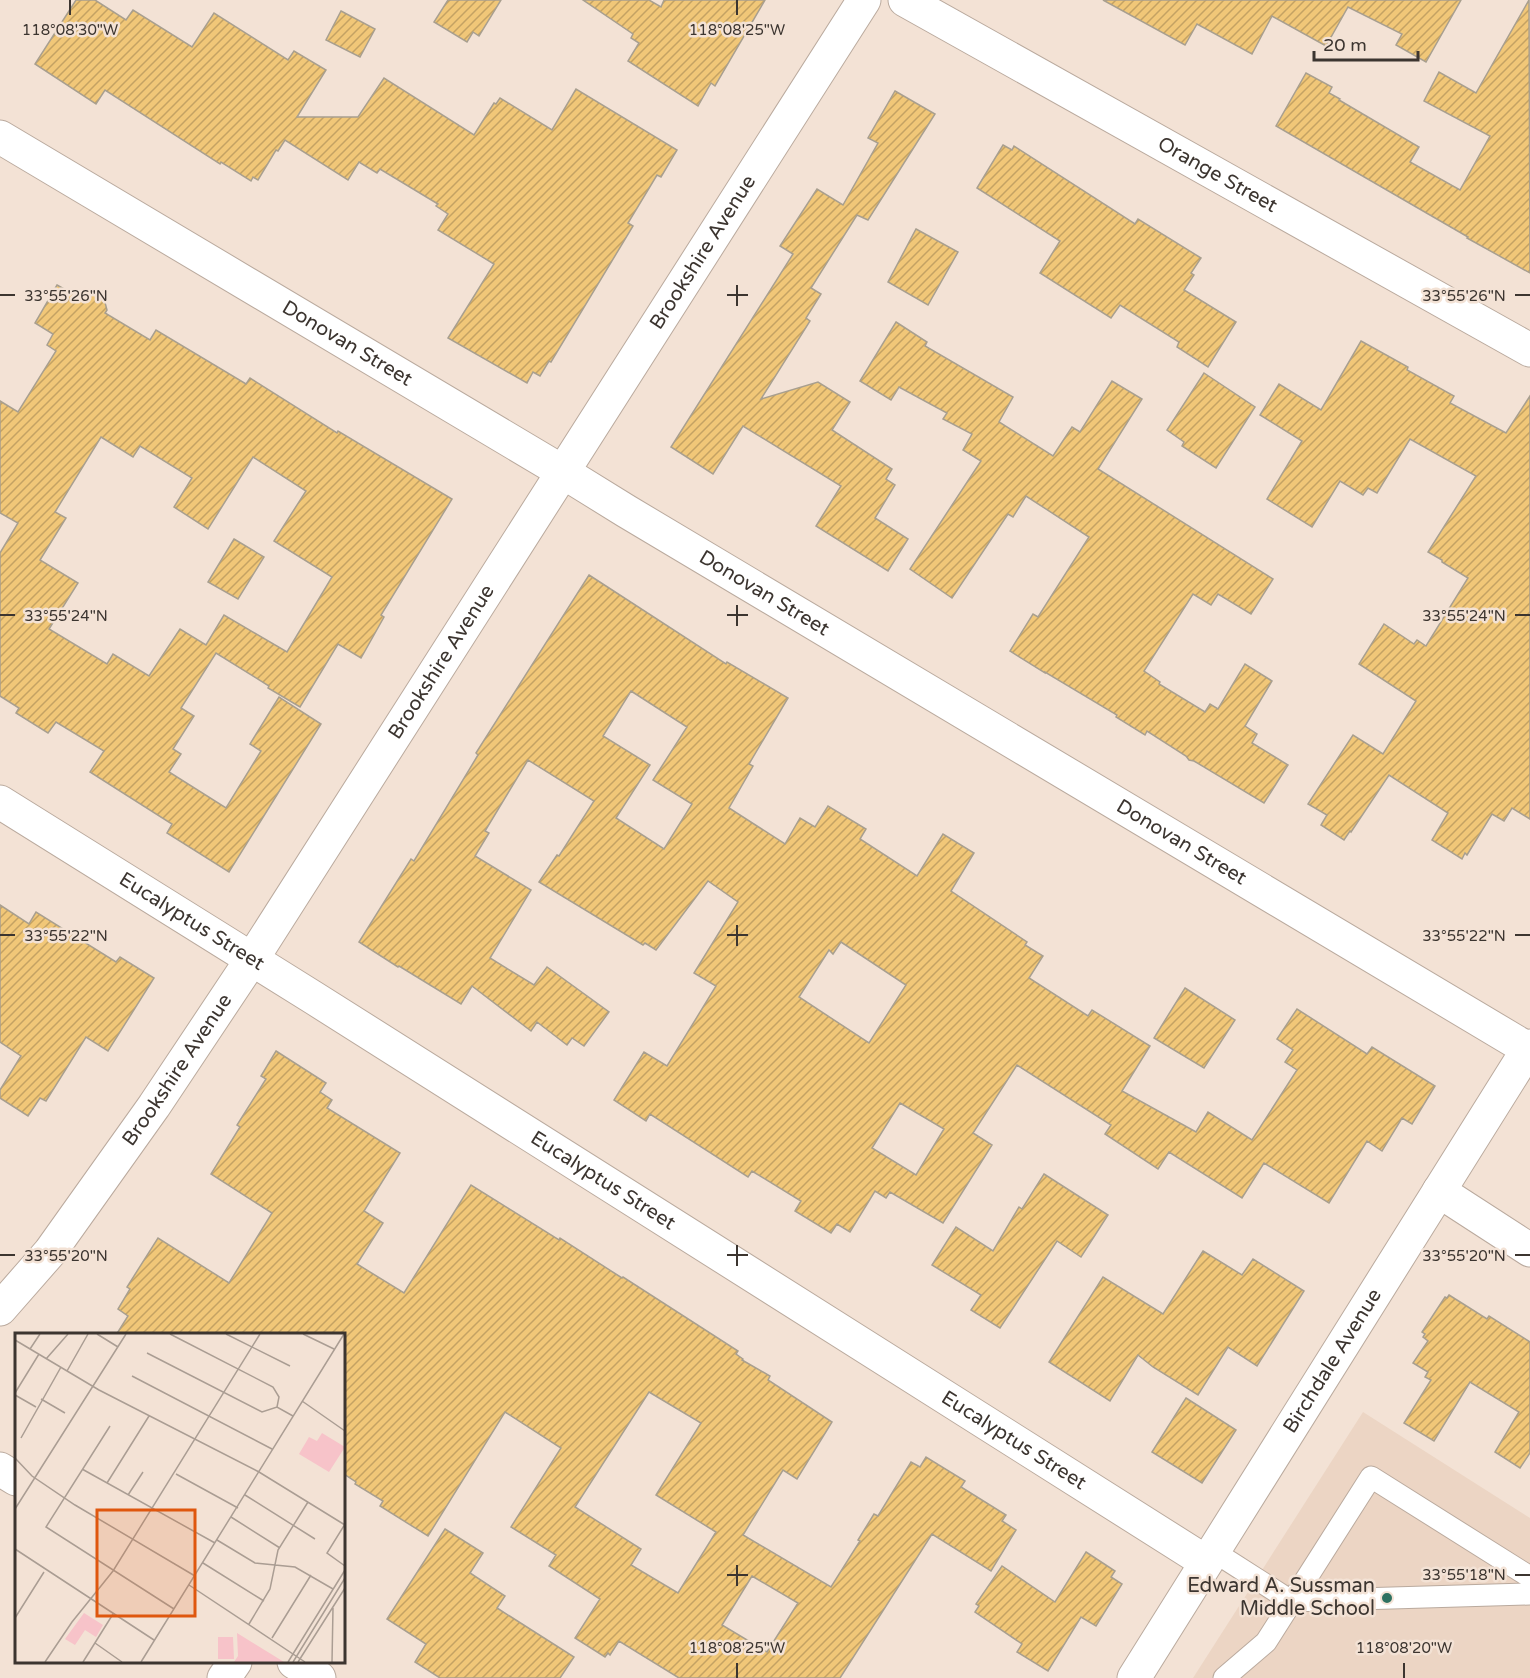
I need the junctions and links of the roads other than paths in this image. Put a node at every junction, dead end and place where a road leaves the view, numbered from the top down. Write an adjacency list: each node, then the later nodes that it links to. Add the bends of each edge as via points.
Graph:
1 (864, 0): 5 (street, Brookshire Avenue)
2 (905, 0): 4 (street, Orange Street)
3 (0, 137): 5 (street, Donovan Street)
4 (1530, 350)
5 (563, 472): 7 (street, Brookshire Avenue); 8 (street, Donovan Street)
6 (0, 802): 7 (street, Eucalyptus Street)
7 (252, 959): 11 (street, Brookshire Avenue, via 50,1252); 14 (street, Eucalyptus Street)
8 (1529, 1048): 9 (street, Birchdale Avenue)
9 (1439, 1191): 10 (street); 14 (street, Birchdale Avenue)
10 (1530, 1250)
11 (0, 1309)
12 (0, 1468): 13 (street)
13 (15, 1478)
14 (1210, 1557): 17 (lane); 22 (street, Birchdale Avenue)
15 (1530, 1577): 17 (lane, via 1371,1477)
16 (1530, 1594): 17 (lane)
17 (1291, 1601): 23 (lane, via 1262,1646)
18 (234, 1663): 20 (street)
19 (296, 1663): 21 (street)
20 (224, 1678)
21 (319, 1678)
22 (1134, 1678)
23 (1224, 1678)

